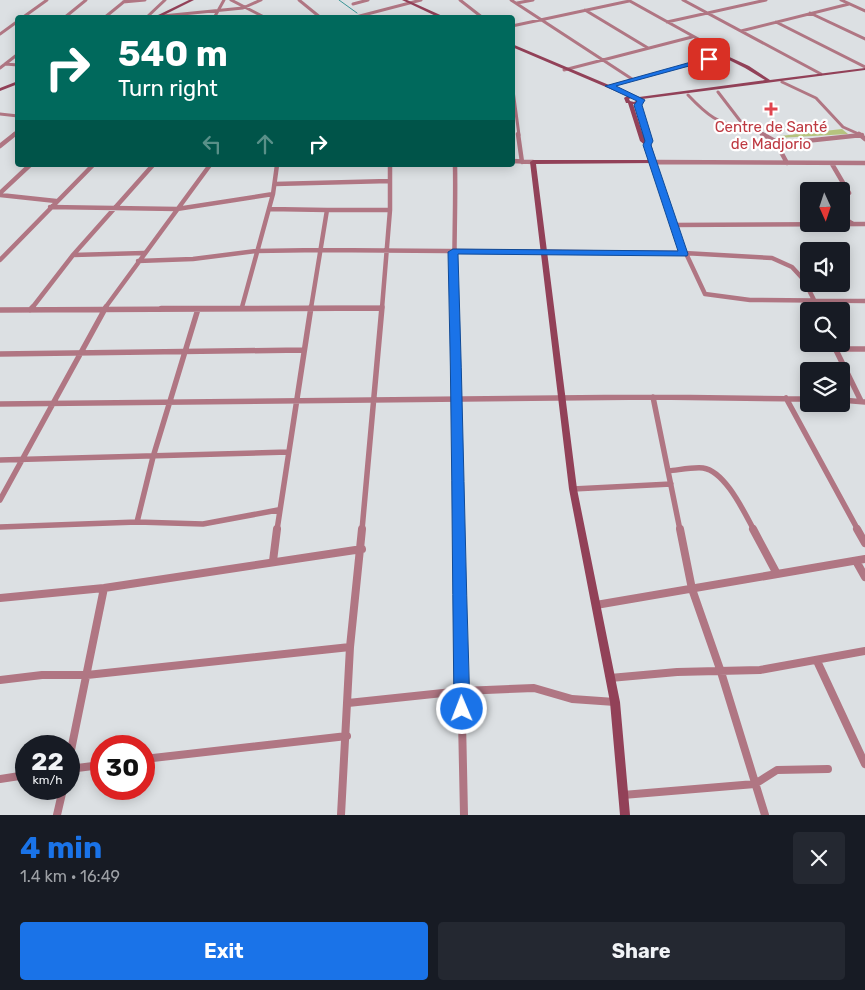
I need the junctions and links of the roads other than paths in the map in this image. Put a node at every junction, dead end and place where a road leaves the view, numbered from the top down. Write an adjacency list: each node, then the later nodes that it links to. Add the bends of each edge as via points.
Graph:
1 (46, 0): 32 (street)
2 (86, 0): 33 (street)
3 (145, 0): 20 (street)
4 (165, 0): 35 (street)
5 (192, 0): 36 (street)
6 (197, 0): 37 (street)
7 (224, 0): 27 (street)
8 (231, 0): 25 (street)
9 (261, 0): 25 (street)
10 (300, 0): 41 (street)
11 (368, 0): 22 (street)
12 (421, 0): 21 (street)
13 (460, 0): 45 (street)
14 (511, 0): 23 (street)
15 (533, 0): 23 (street)
16 (628, 0): 26 (street); 47 (street)
17 (683, 0): 29 (street)
18 (766, 0): 29 (street)
19 (841, 0): 24 (street)
20 (125, 1): 34 (street)
21 (409, 1): 42 (street); 43 (street); 44 (street)
22 (353, 4)
23 (517, 4): 46 (street)
24 (849, 4): 28 (street); 30 (street)
25 (243, 8): 27 (street); 40 (street)
26 (585, 10): 46 (street); 58 (street)
27 (218, 11): 31 (street); 39 (street)
28 (865, 11)
29 (708, 13): 47 (street); 53 (street)
30 (810, 13): 48 (street); 56 (street)
31 (189, 14): 38 (street)
32 (26, 15)
33 (68, 15)
34 (108, 15)
35 (149, 15)
36 (162, 15)
37 (163, 15)
38 (179, 15)
39 (216, 15)
40 (259, 15)
41 (318, 15)
42 (362, 15)
43 (439, 15)
44 (443, 15)
45 (479, 15)
46 (542, 20): 50 (street); 61 (street)
47 (667, 22): 55 (street)
48 (776, 22): 53 (street); 66 (street)
49 (15, 23): 52 (street)
50 (515, 25)
51 (15, 28): 52 (street)
52 (7, 29): 54 (street)
53 (741, 31): 68 (street)
54 (0, 34)
55 (692, 37): 58 (street); 59 (street)
56 (865, 39)
57 (515, 47): 67 (street)
58 (648, 48): 61 (street)
59 (727, 55): 69 (street); 70 (street)
60 (15, 56): 63 (street)
61 (602, 59): 67 (street); 69 (street)
62 (0, 63): 63 (street)
63 (5, 64): 64 (street); 65 (street)
64 (15, 65)
65 (0, 68)
66 (865, 69): 68 (street); 72 (street)
67 (566, 70): 73 (street); 77 (street)
68 (821, 74): 70 (street)
69 (632, 79): 73 (street)
70 (769, 81): 78 (street)
71 (15, 82): 74 (street)
72 (782, 82): 75 (street); 84 (street, via 816,98 843,127)
73 (609, 86): 77 (street)
74 (0, 89)
75 (718, 92): 76 (street); 82 (street)
76 (688, 95): 78 (street); 82 (street, via 712,120)
77 (629, 99): 78 (street); 86 (street)
78 (639, 101): 86 (street, via 649,141)
79 (515, 107): 89 (street)
80 (0, 114): 81 (street)
81 (15, 116)
82 (747, 127): 85 (street)
83 (15, 134): 87 (street)
84 (864, 136): 85 (street)
85 (777, 144): 92 (street)
86 (647, 145): 91 (street)
87 (0, 146)
88 (515, 161): 89 (street)
89 (522, 162): 90 (street)
90 (533, 162): 91 (street); 120 (street)
91 (653, 162): 92 (street); 117 (street)
92 (787, 163): 94 (street)
93 (865, 163): 94 (street)
94 (832, 164): 103 (street)
95 (28, 167): 105 (street)
96 (91, 167): 107 (street)
97 (151, 167): 109 (street)
98 (208, 167): 110 (street)
99 (278, 167): 104 (street)
100 (390, 167): 102 (street)
101 (455, 167): 123 (street)
102 (389, 181): 104 (street); 113 (street)
103 (843, 182)
104 (275, 184): 106 (street)
105 (0, 194): 107 (street)
106 (273, 194): 110 (street); 111 (street)
107 (56, 201): 108 (street)
108 (50, 207): 109 (street); 126 (street)
109 (115, 209): 110 (street); 124 (street)
110 (177, 209): 121 (street)
111 (269, 209): 112 (street); 122 (street)
112 (327, 210): 113 (street); 118 (street, via 320,233)
113 (390, 210): 119 (street)
114 (850, 222): 115 (street)
115 (853, 224): 116 (street); 117 (street)
116 (865, 224)
117 (673, 225): 125 (street)
118 (320, 250): 119 (street); 122 (street); 133 (street)
119 (386, 251): 123 (street); 132 (street)
120 (543, 251): 123 (street); 125 (street); 147 (street)
121 (144, 252): 124 (street); 127 (street)
122 (256, 252): 127 (street); 130 (street)
123 (453, 252): 146 (street)
124 (73, 254): 135 (street)
125 (684, 254): 128 (street, via 784,261 804,280); 128 (street, via 704,294 750,300)
126 (0, 260)
127 (138, 261): 136 (street)
128 (814, 301): 129 (street)
129 (865, 301)
130 (242, 307): 131 (street); 133 (street)
131 (198, 308): 136 (street); 142 (street)
132 (381, 308): 133 (street); 150 (street)
133 (311, 309): 139 (street)
134 (0, 310): 135 (street)
135 (30, 310): 136 (street)
136 (104, 310): 141 (street)
137 (850, 348): 138 (street)
138 (865, 349)
139 (303, 350): 142 (street); 149 (street)
140 (837, 352): 153 (street)
141 (82, 353): 142 (street); 143 (street); 155 (street)
142 (184, 353): 152 (street)
143 (0, 354)
144 (653, 396): 145 (street); 147 (street); 160 (street)
145 (786, 398): 148 (street); 167 (street)
146 (456, 399): 147 (street); 150 (street); 185 (street)
147 (561, 399): 162 (street)
148 (800, 399)
149 (294, 400): 150 (street); 152 (street); 156 (street)
150 (373, 400): 168 (street)
151 (850, 401): 153 (street)
152 (171, 402): 155 (street); 157 (street)
153 (863, 402)
154 (0, 404): 155 (street)
155 (52, 404): 159 (street)
156 (288, 452): 157 (street); 164 (street)
157 (153, 457): 159 (street); 165 (street)
158 (0, 460): 159 (street)
159 (20, 460): 163 (street)
160 (668, 471): 161 (street); 172 (street, via 700,468 714,472 740,508)
161 (671, 484): 162 (street); 175 (street)
162 (573, 489): 177 (street)
163 (0, 500)
164 (278, 510): 165 (street, via 203,524); 170 (street)
165 (137, 522): 166 (street)
166 (0, 527)
167 (865, 543)
168 (362, 549): 170 (street); 178 (street)
169 (865, 559): 171 (street)
170 (272, 561): 174 (street)
171 (856, 561): 172 (street); 173 (street)
172 (777, 574): 175 (street)
173 (865, 577)
174 (104, 588): 176 (street); 182 (street)
175 (692, 589): 177 (street); 181 (street)
176 (0, 598)
177 (596, 605): 183 (street)
178 (350, 647): 182 (street); 187 (street)
179 (865, 651): 180 (street)
180 (817, 661): 181 (street); 191 (street)
181 (721, 672): 183 (street); 195 (street)
182 (87, 675): 184 (street, via 42,675); 188 (street)
183 (610, 678): 186 (street)
184 (0, 680)
185 (462, 691): 186 (street, via 534,688 572,699); 187 (street); 200 (street)
186 (615, 702): 196 (street)
187 (348, 703): 189 (street)
188 (74, 735)
189 (347, 736): 190 (street); 199 (street)
190 (155, 758)
191 (865, 764)
192 (828, 769): 195 (street, via 778,770)
193 (15, 777): 194 (street)
194 (0, 779)
195 (756, 784): 196 (street); 202 (street)
196 (623, 795): 201 (street)
197 (60, 800): 198 (street)
198 (57, 815)
199 (341, 815)
200 (464, 815)
201 (625, 815)
202 (765, 815)

